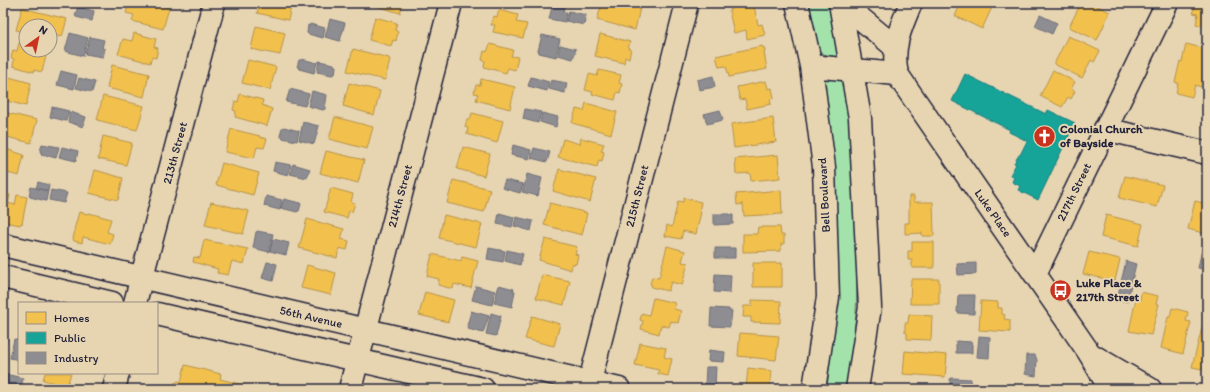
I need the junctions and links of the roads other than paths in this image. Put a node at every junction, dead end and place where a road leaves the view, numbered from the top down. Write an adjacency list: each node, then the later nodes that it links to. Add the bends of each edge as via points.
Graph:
1 (214, 3): 17 (street, 213th Street)
2 (451, 3): 21 (street, 214th Street)
3 (687, 3): 25 (street, 215th Street)
4 (797, 3): 9 (street, Bell Boulevard)
5 (841, 3): 8 (street); 10 (street)
6 (911, 3): 8 (street, Luke Place)
7 (1167, 3): 12 (street, 217th Street)
8 (895, 47): 11 (street, Luke Place)
9 (811, 66): 10 (street); 30 (street, Bell Boulevard, via 824,167 828,297)
10 (852, 69): 11 (street); 31 (street, via 860,118 870,307)
11 (897, 74): 15 (street, Luke Place)
12 (1105, 129): 13 (street); 15 (street, 217th Street)
13 (1207, 153)
14 (3, 245): 17 (street, 56th Avenue)
15 (1035, 274): 22 (street, Luke Place)
16 (3, 277): 18 (street)
17 (142, 277): 19 (street, 213th Street); 21 (street, 56th Avenue)
18 (108, 302)
19 (135, 302)
20 (158, 314): 23 (street)
21 (365, 330): 23 (street, 214th Street); 25 (street, 56th Avenue)
22 (1090, 354): 32 (street); 33 (street, Luke Place)
23 (358, 359): 27 (street, 214th Street); 28 (street)
24 (118, 374): 26 (street)
25 (588, 386): 29 (street, 56th Avenue)
26 (114, 389)
27 (350, 389)
28 (483, 389)
29 (619, 389)
30 (814, 389)
31 (856, 389)
32 (1110, 389)
33 (1150, 389)

